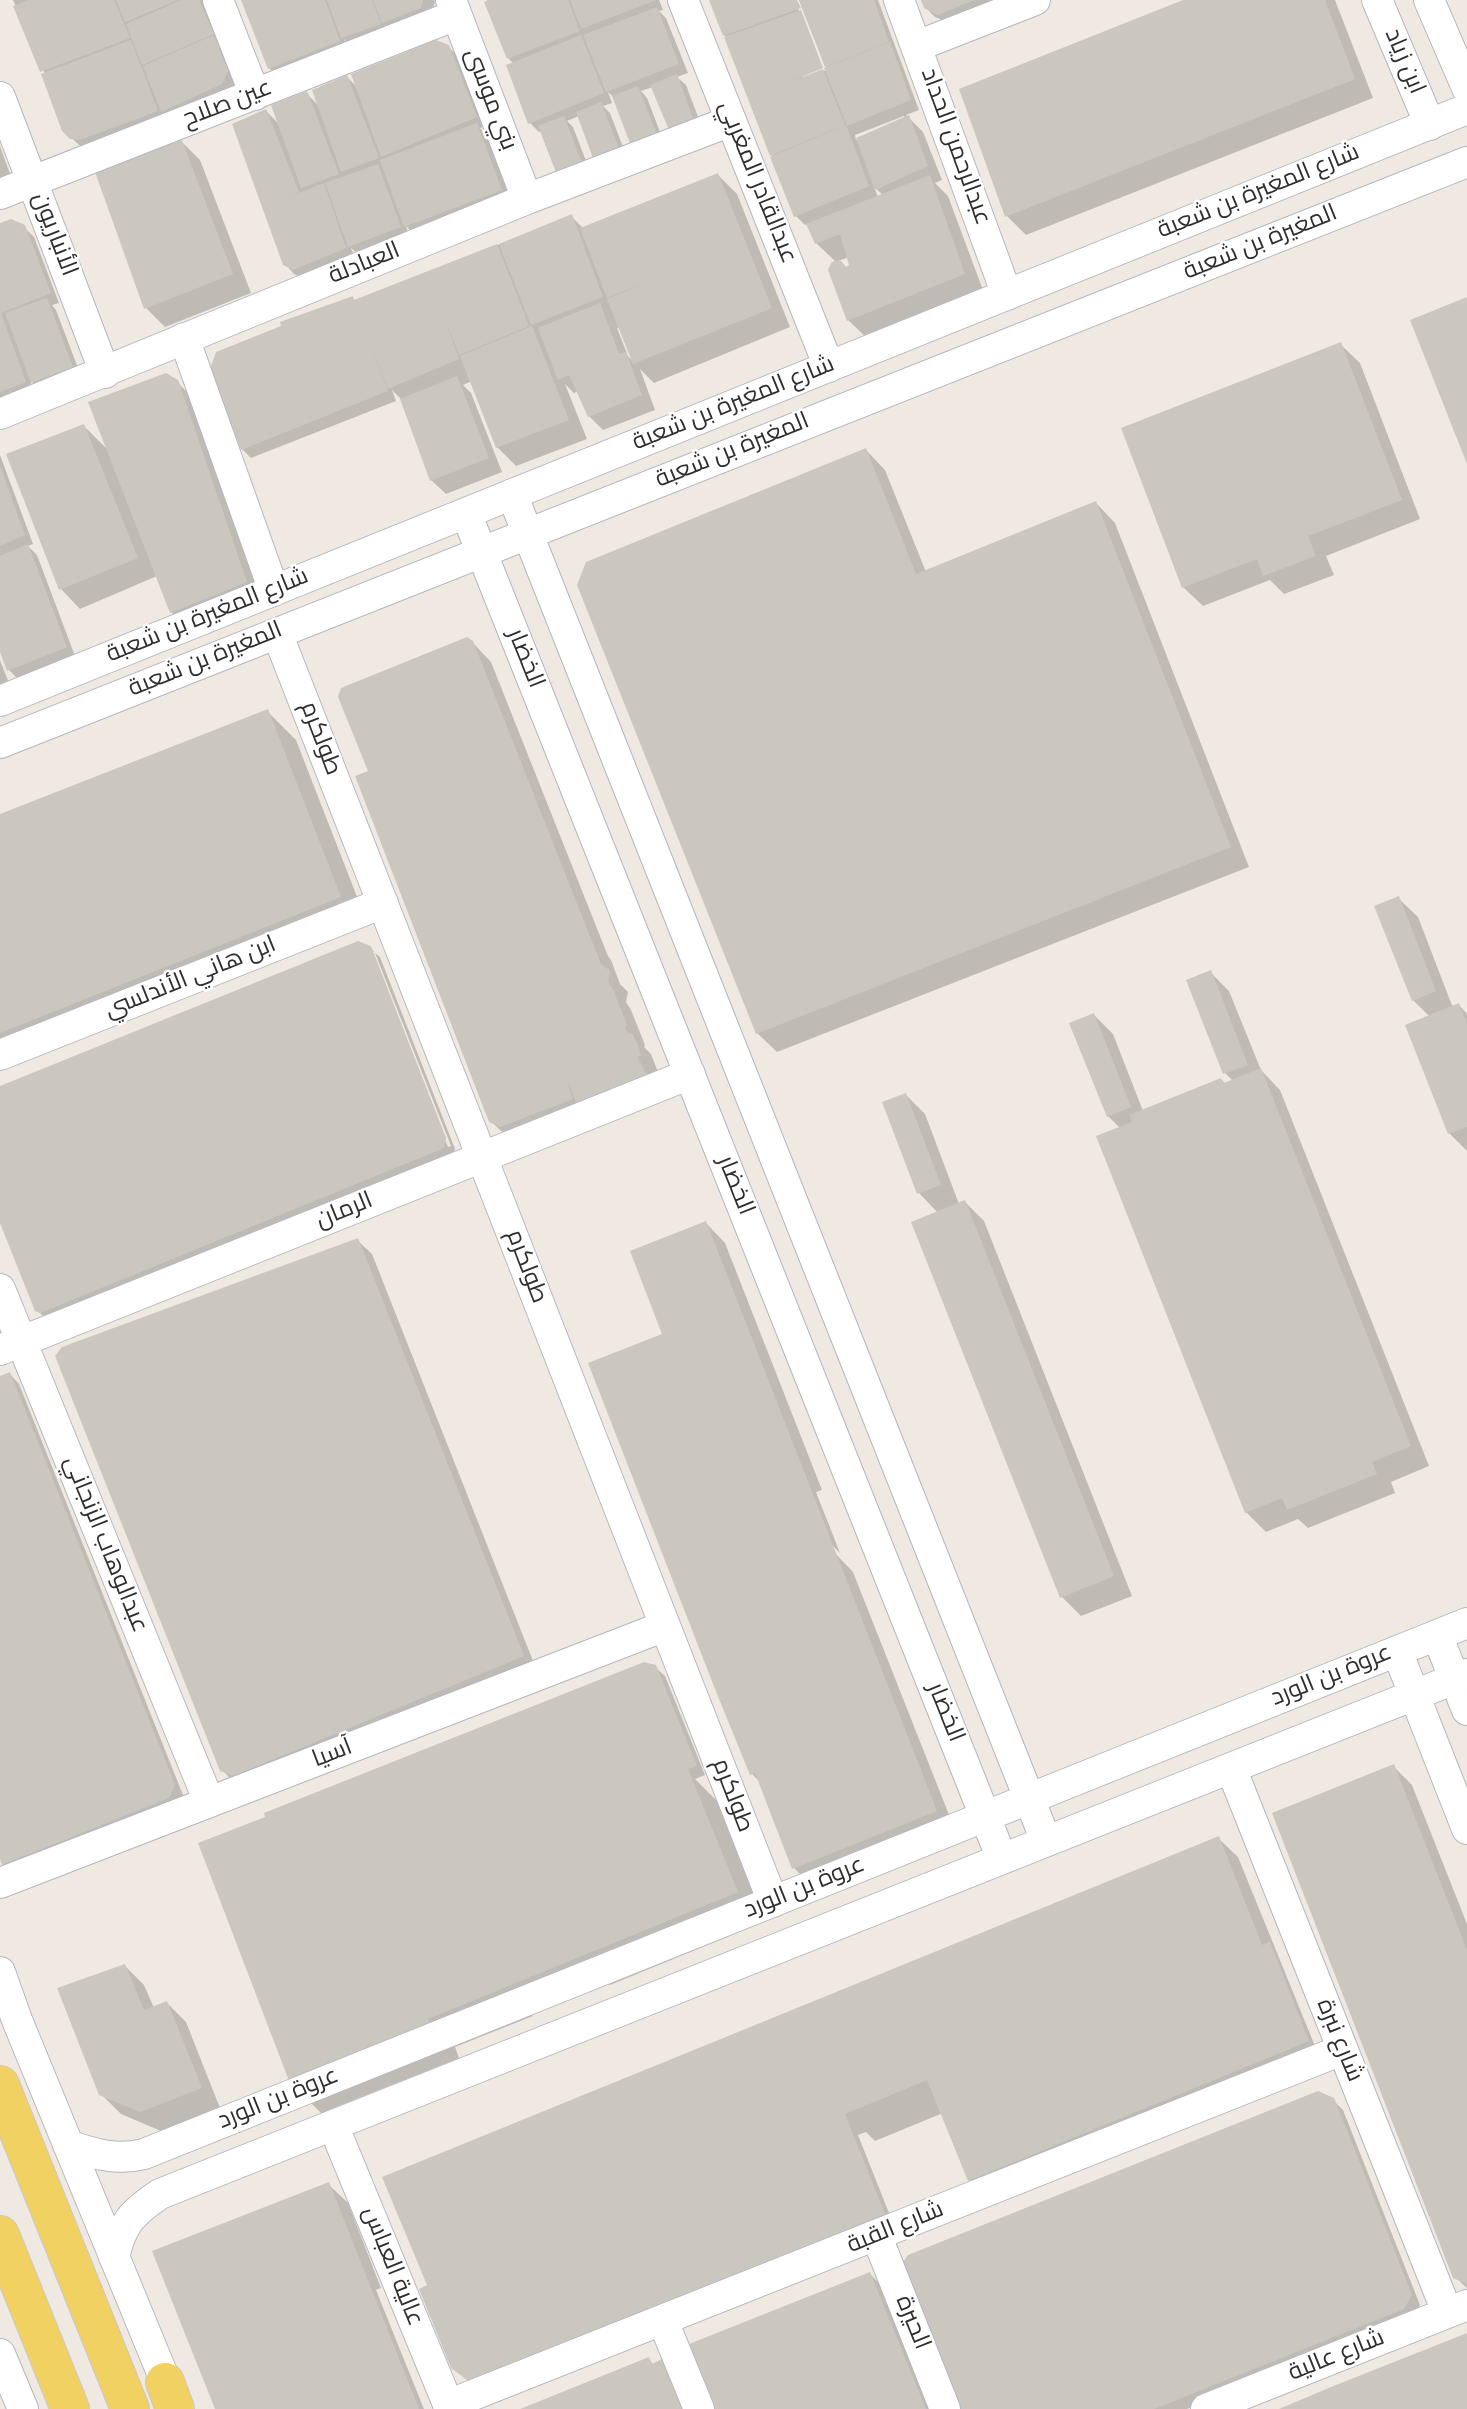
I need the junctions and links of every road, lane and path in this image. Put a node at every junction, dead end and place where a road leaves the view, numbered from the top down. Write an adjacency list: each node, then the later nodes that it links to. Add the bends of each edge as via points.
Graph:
1 (218, 0): 10 (street)
2 (683, 0): 13 (street, عبدالقادر المغربي)
3 (899, 0): 8 (street, عبدالرحمن الحداد)
4 (1035, 0): 8 (street)
5 (1427, 0): 7 (street); 9 (street, ابن زياد)
6 (453, 7): 10 (street, عين صلاح); 18 (street, بني موسى)
7 (1381, 8): 14 (street, ابن زياد)
8 (917, 46): 19 (street, عبدالرحمن الحداد)
9 (1467, 88)
10 (255, 95): 16 (street, عين صلاح)
11 (0, 97): 16 (street, الأنباريون)
12 (1467, 109): 14 (street, شارع المغيرة بن شعبة)
13 (731, 121): 18 (street, العبادلة); 21 (street, عبدالقادر المغربي)
14 (1430, 125): 19 (street, شارع المغيرة بن شعبة)
15 (1467, 162): 26 (street, المغيرة بن شعبة)
16 (33, 182): 17 (street, عين صلاح); 22 (street, الأنباريون)
17 (0, 194)
18 (527, 199): 20 (street, العبادلة)
19 (1007, 295): 21 (street, شارع المغيرة بن شعبة)
20 (184, 338): 22 (street, العبادلة); 28 (street)
21 (829, 366): 24 (street, شارع المغيرة بن شعبة)
22 (105, 373): 23 (street, العبادلة)
23 (0, 414)
24 (512, 494): 25 (street, شارع المغيرة بن شعبة); 26 (street, الخضار)
25 (466, 513): 27 (street, الخضار); 28 (street, شارع المغيرة بن شعبة)
26 (527, 534): 27 (street, المغيرة بن شعبة); 46 (street, الخضار)
27 (482, 552): 29 (street, المغيرة بن شعبة); 34 (street, الخضار)
28 (274, 591): 30 (street, شارع المغيرة بن شعبة)
29 (277, 634): 31 (street, المغيرة بن شعبة); 32 (street, طولكرم)
30 (0, 701)
31 (0, 743)
32 (383, 903): 33 (street, ابن هاني الأندلسي); 35 (street, طولكرم)
33 (0, 1055)
34 (690, 1074): 35 (street, الرمان); 48 (street, الخضار)
35 (482, 1157): 37 (street, الرمان); 39 (street, طولكرم)
36 (0, 1289): 37 (street, عبدالوهاب الزنجاني)
37 (11, 1346): 47 (street, عبدالوهاب الزنجاني)
38 (1467, 1623): 40 (street, عروة بن الورد)
39 (665, 1626): 47 (street, آسيا); 53 (street, طولكرم)
40 (1437, 1635): 41 (street, عروة بن الورد); 42 (street)
41 (1397, 1651): 43 (street); 46 (street, عروة بن الورد)
42 (1461, 1677): 43 (street, عروة بن الورد); 44 (street)
43 (1414, 1696): 45 (street, عروة بن الورد); 49 (street)
44 (1467, 1710)
45 (1231, 1768): 50 (street, عروة بن الورد); 55 (street, شارع نبرة)
46 (1029, 1799): 48 (street, عروة بن الورد); 50 (street, الخضار)
47 (209, 1802): 52 (street, آسيا)
48 (986, 1816): 51 (street, الخضار); 53 (street, عروة بن الورد)
49 (1467, 1829)
50 (1046, 1841): 51 (street, عروة بن الورد)
51 (1002, 1859): 57 (street, عروة بن الورد)
52 (0, 1883)
53 (773, 1902): 59 (street, عروة بن الورد)
54 (0, 1972): 58 (street)
55 (1342, 2050): 62 (street, شارع القبة); 64 (street, شارع نبرة)
56 (0, 2085): 72 (main road)
57 (333, 2125): 60 (street, عروة بن الورد); 70 (street, عالية العباس)
58 (68, 2145): 59 (street, عروة بن الورد, via 111,2158); 63 (street)
59 (144, 2154): 60 (street, via 142,2177 148,2188)
60 (160, 2194): 63 (street, عروة بن الورد, via 135,2211 119,2237)
61 (0, 2235): 71 (main road)
62 (877, 2237): 65 (street, شارع القبة); 74 (street, الحيرة)
63 (114, 2257): 68 (street)
64 (1457, 2308): 69 (street, شارع عالية)
65 (663, 2321): 70 (street, شارع القبة); 73 (street)
66 (0, 2354): 67 (street)
67 (11, 2393)
68 (172, 2400)
69 (1243, 2402): 75 (street, شارع عالية)
70 (449, 2407)
71 (69, 2409)
72 (130, 2409)
73 (699, 2409)
74 (945, 2409)
75 (1206, 2409)

